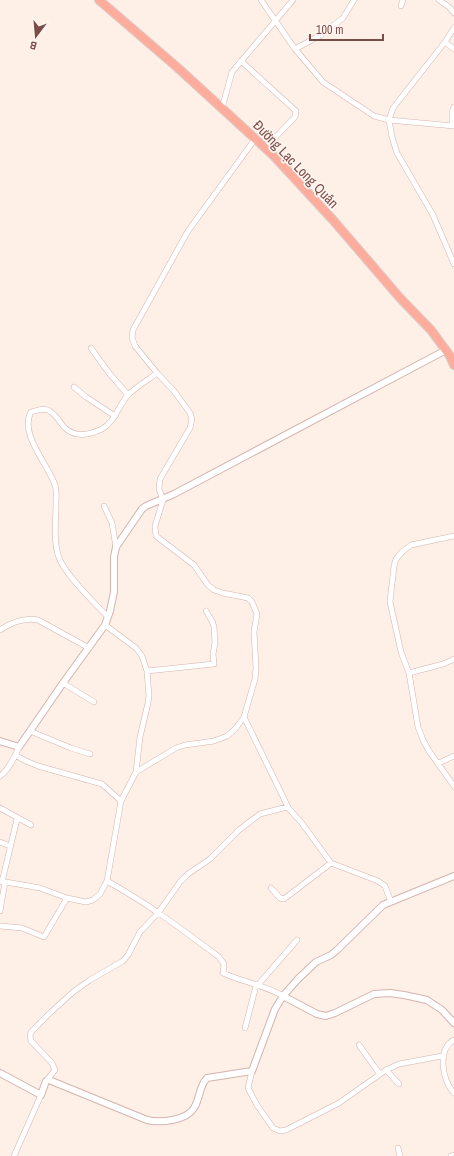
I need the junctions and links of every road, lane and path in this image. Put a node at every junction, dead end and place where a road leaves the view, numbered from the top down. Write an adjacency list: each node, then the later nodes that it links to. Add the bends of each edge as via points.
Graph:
1 (99, 0): 16 (highway, Đường Lạc Long Quân)
2 (261, 0): 9 (street)
3 (293, 0): 9 (street)
4 (354, 0): 12 (street, via 343,18 321,35)
5 (403, 0): 7 (street)
6 (439, 0): 8 (street)
7 (401, 6)
8 (454, 13)
9 (276, 21): 12 (street); 14 (street)
10 (454, 28): 11 (street)
11 (445, 42): 13 (street); 17 (street, via 393,108)
12 (295, 49): 17 (street, via 323,82 374,116)
13 (454, 49)
14 (240, 61): 16 (street, via 232,74); 20 (street, via 296,111 295,117)
15 (454, 107): 18 (street)
16 (222, 108): 19 (highway, Đường Lạc Long Quân)
17 (389, 120): 18 (street); 21 (street, via 397,152 433,215)
18 (453, 126)
19 (255, 139): 20 (highway, Đường Lạc Long Quân); 25 (street, via 188,231 133,330 133,341)
20 (265, 148): 23 (highway, Đường Lạc Long Quân, via 431,330)
21 (454, 264)
22 (91, 348): 27 (street)
23 (446, 350): 24 (highway, Đường Lạc Long Quân); 29 (street)
24 (454, 363)
25 (157, 373): 27 (street); 29 (street, via 174,391 192,419 190,428 160,479 159,489)
26 (74, 387): 28 (street)
27 (128, 395): 28 (street)
28 (115, 416): 34 (street, via 102,429 84,435 77,435 66,429 51,411 46,410 31,412 27,425 55,485 56,543 60,560)
29 (163, 500): 32 (street, via 142,509); 43 (street, via 154,529 157,538 194,565 214,590 248,598 255,608 255,679)
30 (104, 506): 32 (street, via 112,523)
31 (454, 536): 40 (street, via 411,545 402,552 395,563 390,602 401,652)
32 (116, 547): 34 (street, via 114,592)
33 (206, 611): 39 (street, via 214,627 214,664)
34 (108, 617): 35 (street)
35 (105, 626): 37 (street); 39 (street, via 136,648)
36 (0, 630): 37 (street, via 11,623 29,618 38,620)
37 (89, 648): 41 (street)
38 (454, 659): 40 (street)
39 (147, 671): 51 (street, via 149,696)
40 (409, 673): 50 (street, via 418,727 423,740)
41 (63, 683): 42 (street); 44 (street)
42 (94, 702)
43 (244, 717): 51 (street, via 227,736 176,748); 55 (street)
44 (30, 731): 46 (street); 47 (street)
45 (0, 741): 46 (street)
46 (19, 747): 48 (street)
47 (90, 754)
48 (16, 755): 52 (street); 54 (street, via 38,766 102,784)
49 (454, 756): 50 (street)
50 (439, 763): 53 (street)
51 (136, 772): 54 (street)
52 (0, 776)
53 (454, 786)
54 (122, 801): 63 (street)
55 (287, 807): 61 (street, via 302,822); 69 (street, via 260,814 239,830 210,859 180,882)
56 (0, 808): 57 (street)
57 (17, 819): 58 (street); 60 (street)
58 (31, 825)
59 (0, 842): 60 (street)
60 (10, 846): 64 (street)
61 (331, 863): 65 (street, via 284,899); 67 (street, via 378,881 385,886)
62 (454, 876): 67 (street)
63 (107, 881): 66 (street, via 97,898 90,902); 69 (street)
64 (2, 882): 66 (street, via 40,888); 68 (street)
65 (271, 888)
66 (67, 898): 70 (street, via 44,937 22,928)
67 (391, 902): 73 (street, via 383,905 331,955 316,962)
68 (0, 911)
69 (158, 913): 72 (street, via 219,957 224,964 223,973); 83 (street, via 140,932 123,961 73,992 31,1032 31,1041 55,1067)
70 (0, 926)
71 (297, 940): 72 (street)
72 (257, 986): 73 (street); 75 (street)
73 (283, 996): 74 (street, via 326,1016 374,994 404,995 427,1000 442,1010); 80 (street, via 275,1008)
74 (454, 1023)
75 (245, 1028)
76 (454, 1040): 78 (street)
77 (359, 1044): 82 (street)
78 (442, 1056): 79 (street, via 399,1064); 85 (street, via 446,1080)
79 (386, 1070): 82 (street); 84 (street)
80 (252, 1071): 82 (street, via 249,1090 273,1128 280,1131 338,1103); 83 (street, via 207,1078 194,1108 168,1121 156,1122 50,1080)
81 (0, 1073): 86 (street)
82 (379, 1074)
83 (46, 1081): 86 (street)
84 (399, 1084)
85 (454, 1093)
86 (41, 1095): 88 (street)
87 (398, 1148): 89 (street)
88 (14, 1156)
89 (400, 1156)

